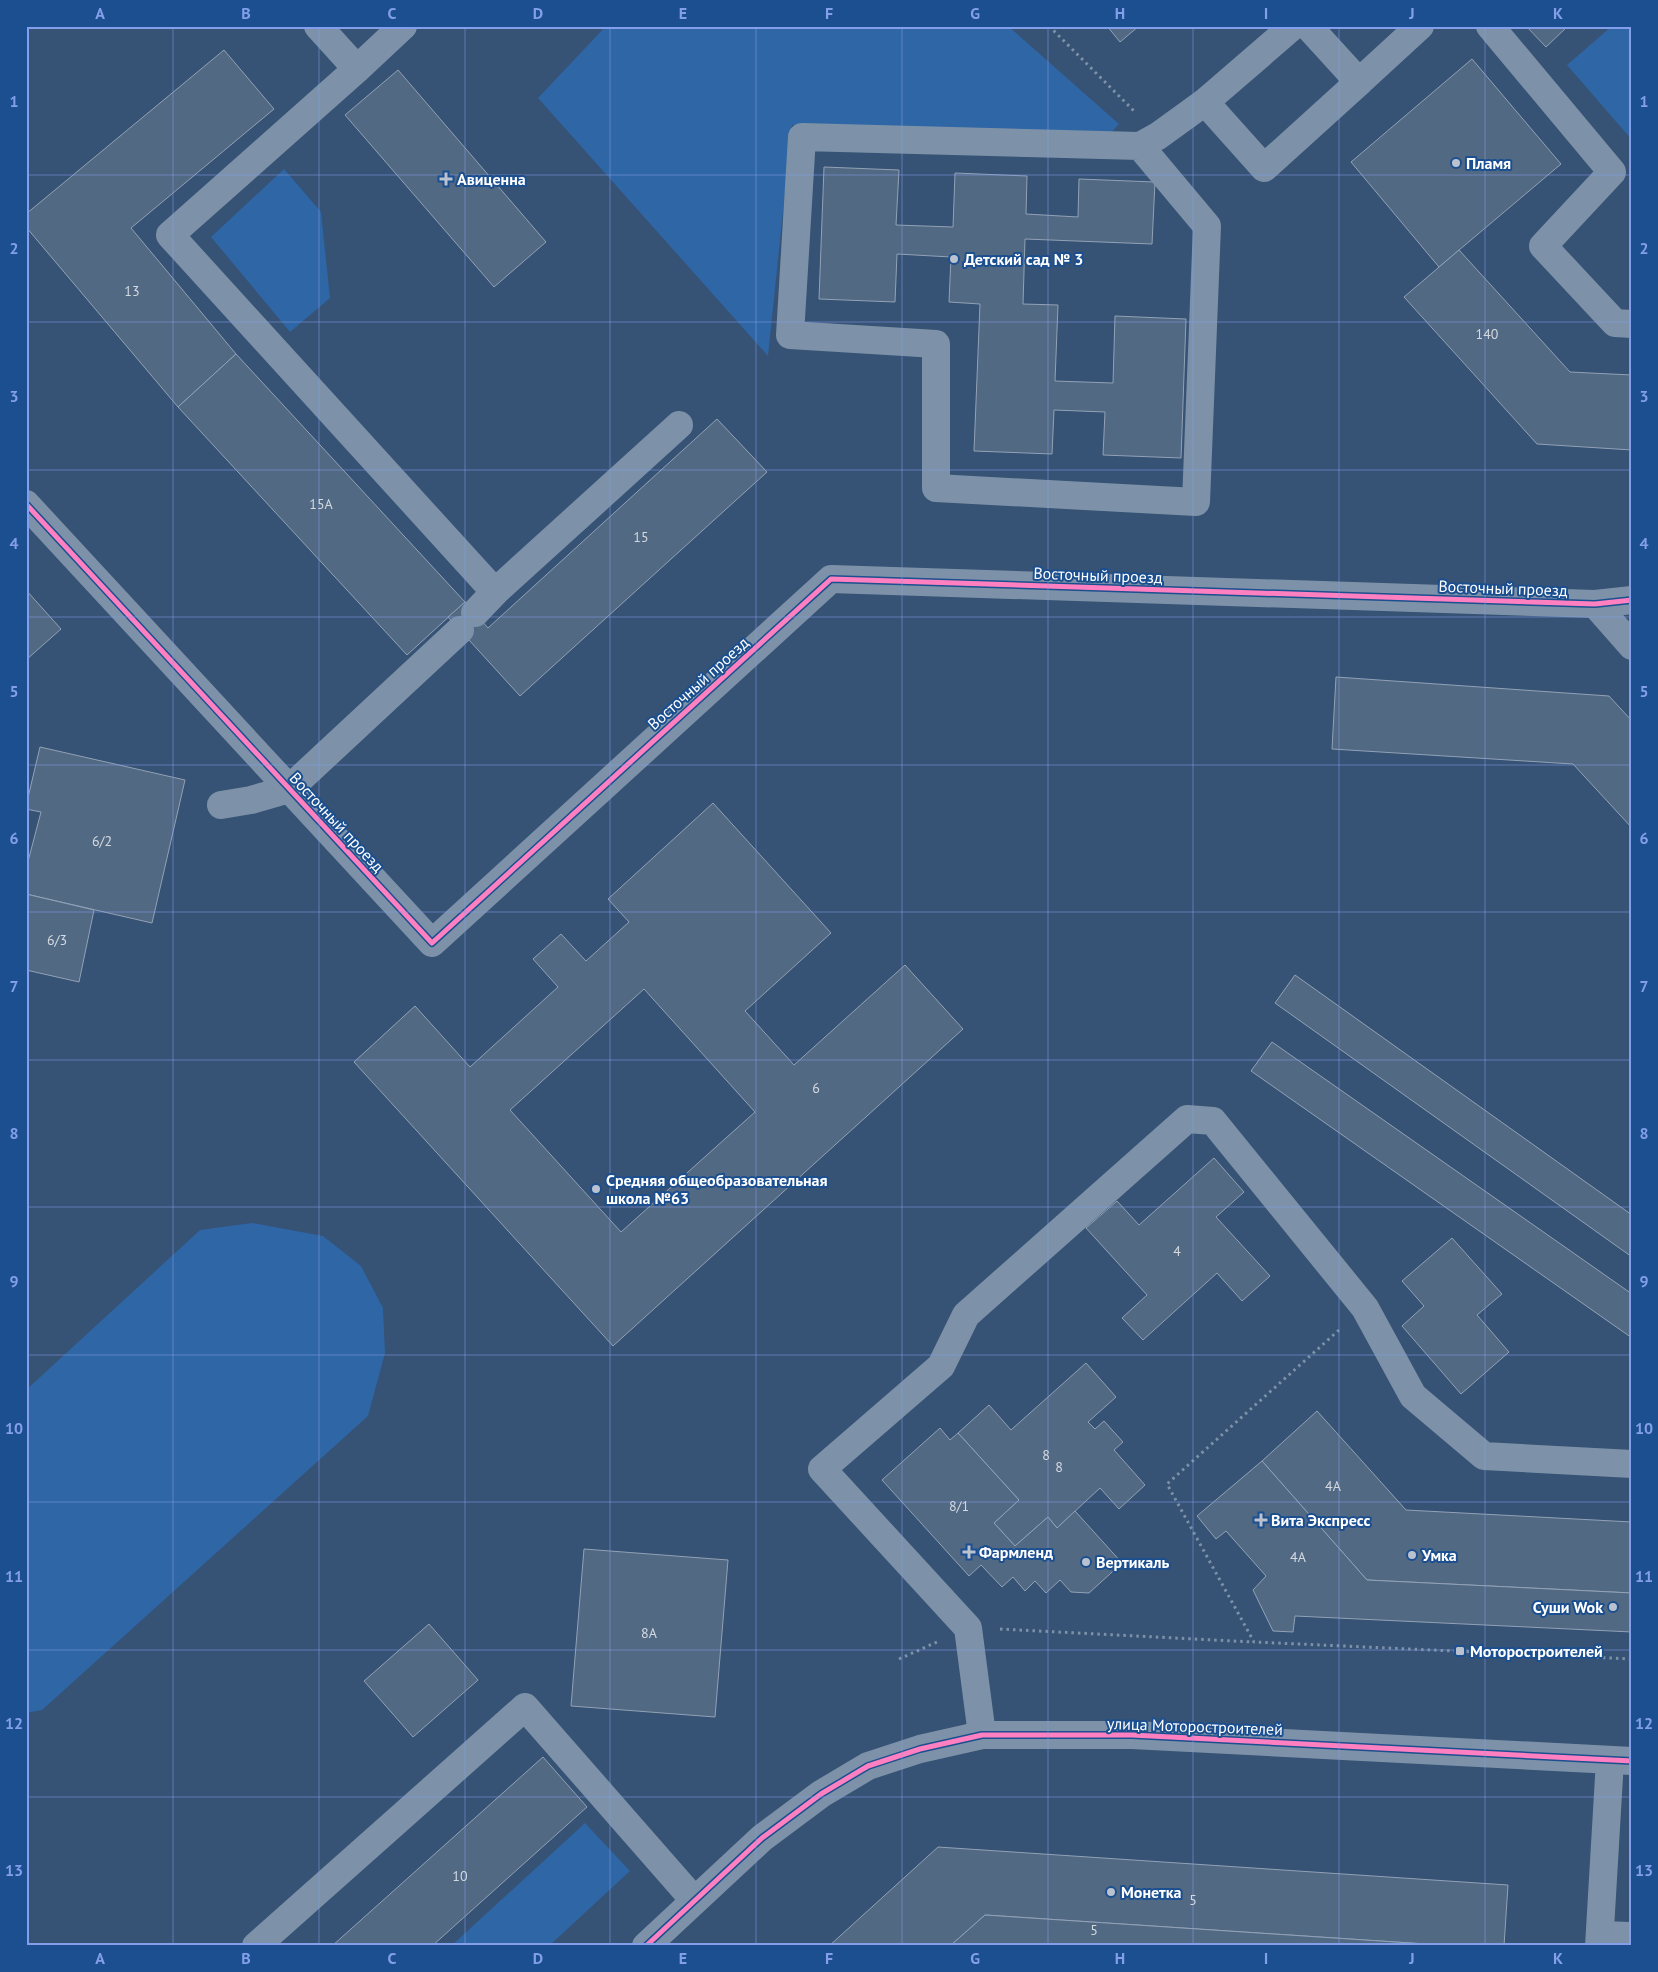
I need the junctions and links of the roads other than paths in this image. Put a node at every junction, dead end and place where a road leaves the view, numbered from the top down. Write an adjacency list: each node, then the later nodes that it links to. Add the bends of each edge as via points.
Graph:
1 (318, 26): 7 (street)
2 (404, 26): 7 (street)
3 (1293, 26): 9 (street)
4 (1308, 26): 8 (street)
5 (1420, 26): 8 (street)
6 (1490, 26): 11 (street, via 1612,172 1543,246 1615,323)
7 (357, 69): 14 (street, via 170,235)
8 (1358, 82): 9 (street, via 1264,168)
9 (1205, 102): 10 (street)
10 (1149, 141): 10 (street, via 802,138 790,335 936,344 936,488 1196,502 1207,226)
11 (1632, 324)
12 (678, 425): 14 (street)
13 (26, 504): 18 (street, Восточный проезд)
14 (495, 592): 18 (street)
15 (1632, 600): 16 (street, Восточный проезд)
16 (1595, 604): 17 (street); 18 (street, Восточный проезд, via 831,579 432,943)
17 (1632, 646)
18 (289, 789): 19 (street)
19 (221, 805)
20 (1632, 1464): 21 (street, via 1484,1456 1413,1396 1365,1308 1213,1121 1187,1119 966,1315 941,1366 822,1469 968,1628)
21 (982, 1735): 22 (street, улица Моторостроителей, via 1132,1735); 23 (street, улица Моторостроителей, via 920,1749 868,1766 821,1794 762,1838)
22 (1621, 1760): 25 (street)
23 (694, 1900): 26 (street, via 526,1707); 27 (street, улица Моторостроителей)
24 (1632, 1936): 25 (street)
25 (1599, 1940)
26 (256, 1946)
27 (646, 1946)

